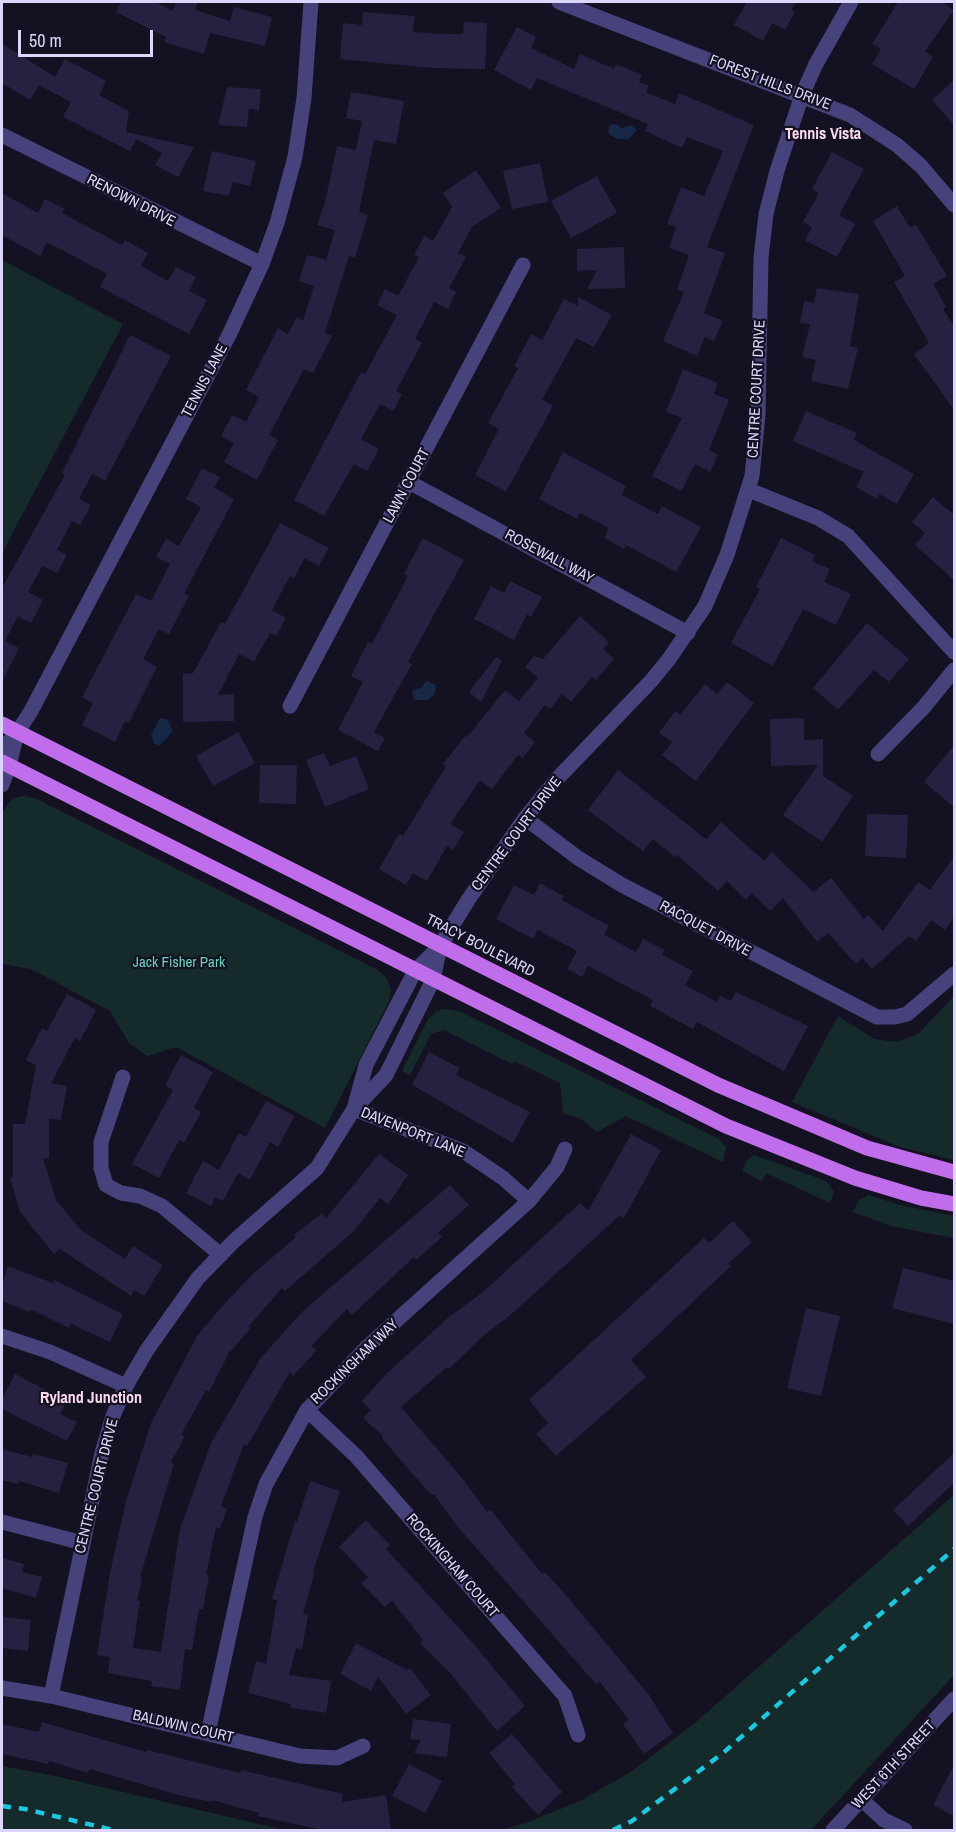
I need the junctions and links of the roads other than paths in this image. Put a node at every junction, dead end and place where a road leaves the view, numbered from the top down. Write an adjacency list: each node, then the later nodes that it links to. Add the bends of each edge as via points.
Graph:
1 (312, 2): 7 (street, TENNIS LANE, via 295,157)
2 (559, 2): 4 (street, FOREST HILLS DRIVE)
3 (851, 2): 4 (street, CENTRE COURT DRIVE)
4 (802, 95): 6 (street, FOREST HILLS DRIVE, via 850,115 890,140 921,166); 10 (street, CENTRE COURT DRIVE, via 766,214 761,258 758,415)
5 (2, 135): 7 (street, RENOWN DRIVE)
6 (954, 205)
7 (262, 264): 16 (street, TENNIS LANE, via 229,335)
8 (523, 265): 9 (street, LAWN COURT)
9 (409, 482): 11 (street, ROSEWALL WAY); 14 (street, LAWN COURT)
10 (749, 490): 11 (street, CENTRE COURT DRIVE, via 727,555 705,606); 12 (street, via 818,518 848,536)
11 (688, 633): 21 (street, CENTRE COURT DRIVE, via 651,681)
12 (954, 652)
13 (954, 670): 18 (street)
14 (290, 706)
15 (2, 724): 16 (main road, TRACY BOULEVARD)
16 (17, 733): 17 (street, TENNIS LANE); 19 (street, TENNIS LANE); 22 (main road, TRACY BOULEVARD)
17 (2, 749)
18 (878, 754)
19 (5, 764): 20 (street, TENNIS LANE); 23 (main road)
20 (2, 785)
21 (525, 818): 22 (street, CENTRE COURT DRIVE); 24 (street, RACQUET DRIVE, via 622,885 878,1017 896,1017 916,1007)
22 (440, 946): 23 (street, CENTRE COURT DRIVE); 25 (street, CENTRE COURT DRIVE); 29 (main road, TRACY BOULEVARD, via 767,1108 867,1148)
23 (415, 971): 25 (main road); 27 (street, CENTRE COURT DRIVE, via 366,1065)
24 (954, 974)
25 (433, 980): 27 (street, CENTRE COURT DRIVE, via 386,1075); 31 (main road, via 748,1135 875,1185)
26 (123, 1077): 32 (street, via 101,1142 101,1168 106,1185 162,1206)
27 (354, 1109): 30 (street, DAVENPORT LANE, via 463,1151); 32 (street, CENTRE COURT DRIVE, via 317,1168)
28 (565, 1149): 30 (street, ROCKINGHAM WAY, via 557,1167)
29 (954, 1172)
30 (529, 1201): 35 (street, ROCKINGHAM WAY, via 367,1347)
31 (954, 1204)
32 (221, 1255): 34 (street, CENTRE COURT DRIVE, via 185,1296)
33 (2, 1336): 34 (street, via 50,1352)
34 (126, 1386): 37 (street, CENTRE COURT DRIVE, via 102,1454)
35 (307, 1410): 41 (street, ROCKINGHAM WAY, via 266,1485 255,1517); 42 (street, ROCKINGHAM COURT, via 356,1456 565,1696)
36 (2, 1522): 37 (street)
37 (83, 1543): 39 (street, CENTRE COURT DRIVE)
38 (2, 1688): 39 (street, BALDWIN COURT)
39 (51, 1696): 41 (street, BALDWIN COURT)
40 (954, 1699): 44 (street, WEST 6TH STREET)
41 (208, 1733): 43 (street, BALDWIN COURT, via 300,1756 337,1758)
42 (578, 1735)
43 (363, 1746)
44 (862, 1800): 45 (street, WEST 6TH STREET); 46 (street, via 884,1820)
45 (833, 1830)
46 (905, 1830)

